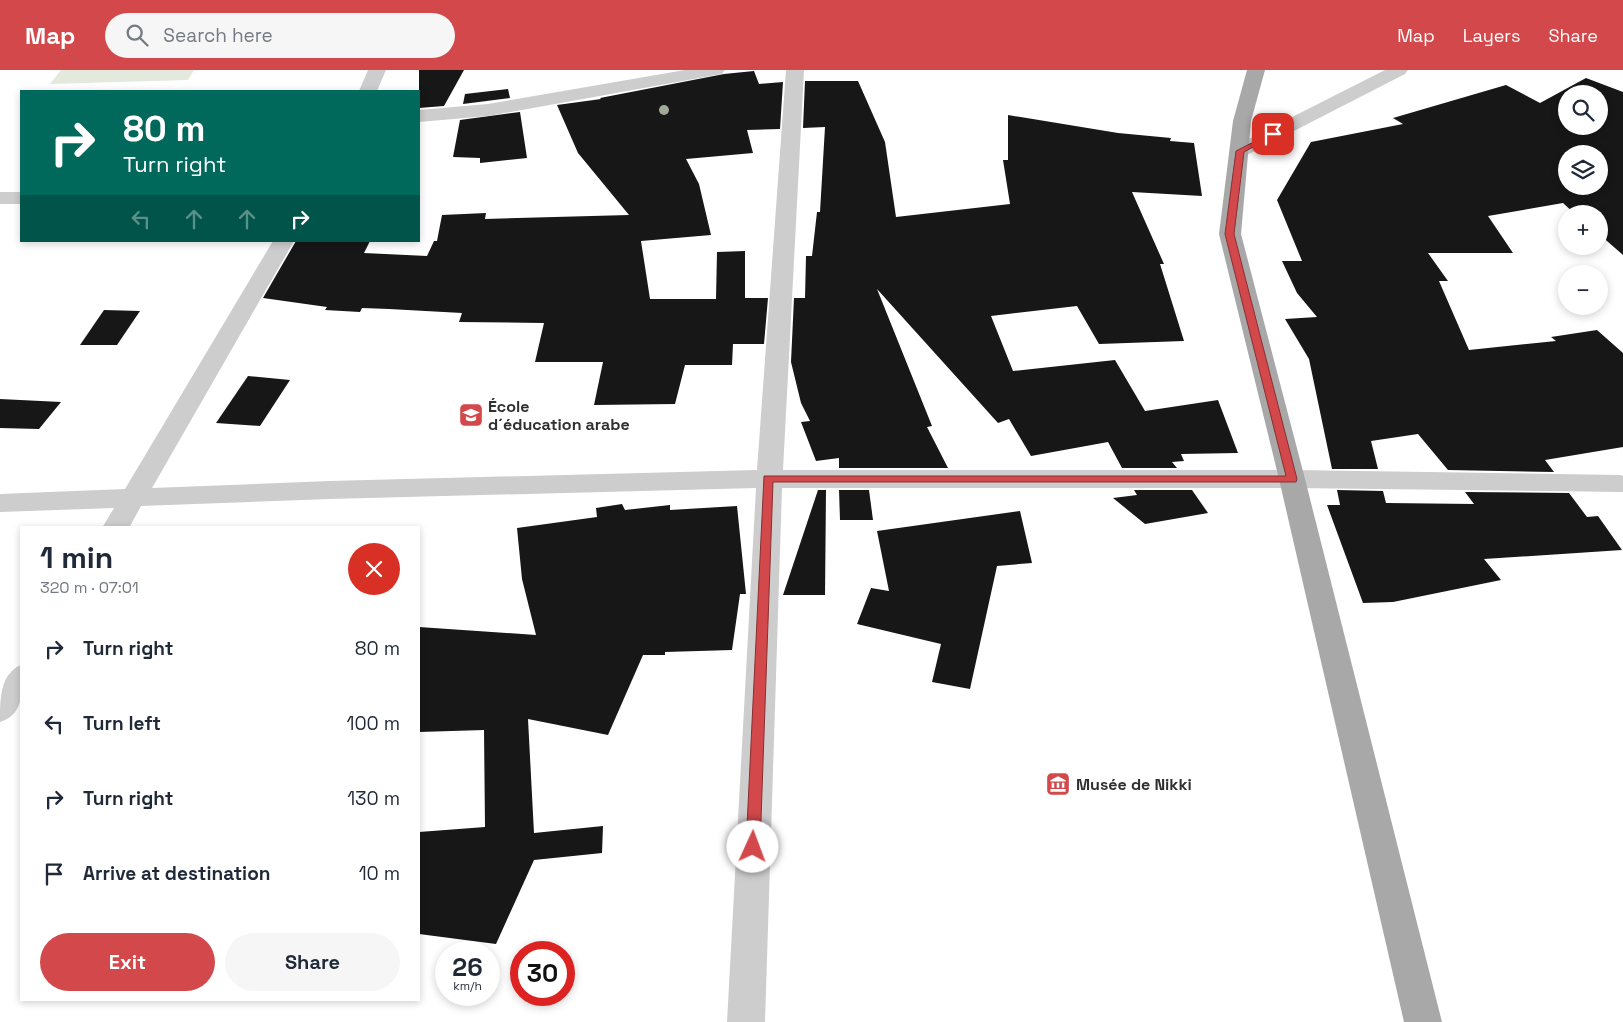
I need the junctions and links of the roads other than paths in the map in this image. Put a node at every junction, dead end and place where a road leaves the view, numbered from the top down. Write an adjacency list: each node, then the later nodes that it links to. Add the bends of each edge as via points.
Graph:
1 (377, 70): 6 (street)
2 (716, 70): 7 (street, via 488,110)
3 (795, 70): 12 (street)
4 (1256, 70): 8 (main road, via 1242,121)
5 (1399, 70): 8 (street)
6 (368, 90)
7 (420, 116)
8 (1240, 151): 13 (main road, via 1230,234)
9 (0, 198): 10 (street)
10 (20, 198)
11 (283, 242): 15 (street)
12 (768, 478): 13 (street); 15 (street); 20 (street)
13 (1292, 479): 14 (street); 21 (main road)
14 (1620, 484)
15 (135, 496): 16 (street); 17 (street)
16 (0, 503)
17 (116, 526)
18 (20, 678): 19 (street)
19 (0, 710)
20 (746, 1022)
21 (1423, 1022)

